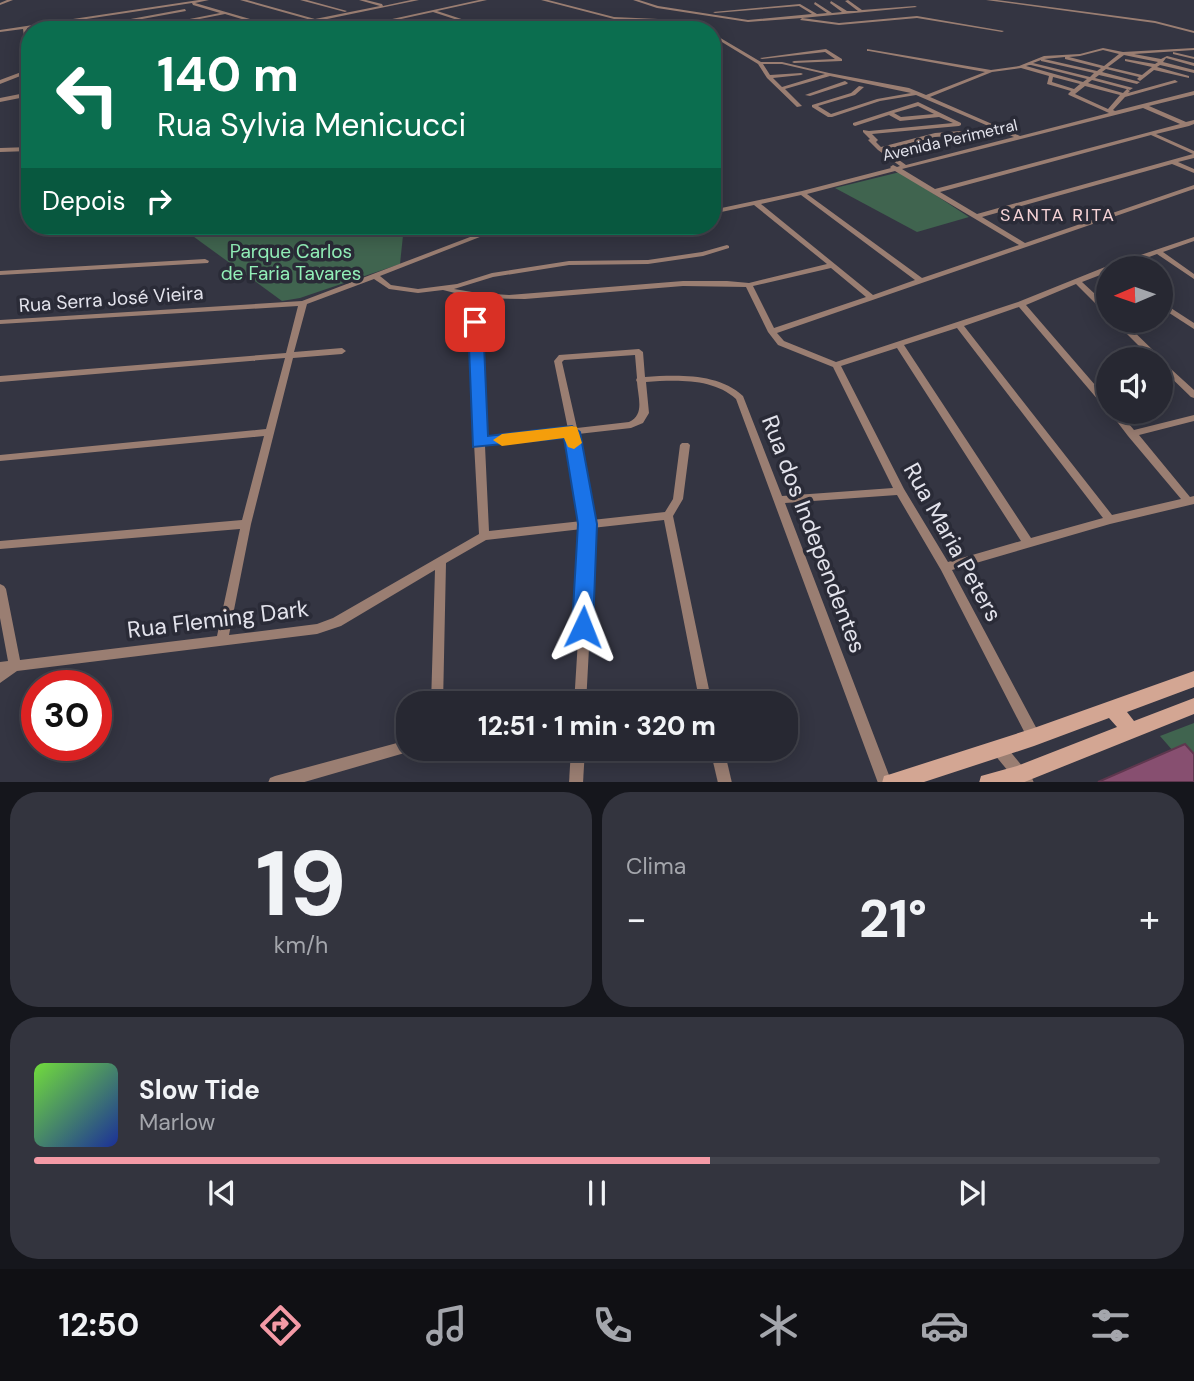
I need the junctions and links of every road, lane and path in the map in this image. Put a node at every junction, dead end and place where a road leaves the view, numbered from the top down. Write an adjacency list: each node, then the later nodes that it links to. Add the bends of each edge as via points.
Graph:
1 (207, 0): 15 (street)
2 (242, 0): 40 (street)
3 (302, 0): 27 (street)
4 (361, 0): 19 (street)
5 (417, 0): 19 (street)
6 (485, 0): 28 (street)
7 (635, 0): 32 (street)
8 (988, 0): 58 (street, via 1155,22)
9 (9, 1): 14 (street)
10 (545, 1): 50 (street, via 623,20)
11 (847, 1): 26 (street)
12 (831, 2): 29 (street)
13 (866, 2): 24 (street)
14 (0, 3)
15 (192, 3): 18 (street); 42 (street)
16 (815, 3): 31 (street)
17 (737, 5): 25 (street)
18 (205, 6): 30 (street); 43 (street)
19 (386, 6): 27 (street)
20 (787, 7): 23 (street); 33 (street, via 800,5); 35 (street)
21 (891, 7): 22 (street); 24 (street); 37 (street)
22 (915, 7)
23 (773, 8): 25 (street); 38 (street)
24 (877, 8): 26 (street); 39 (street)
25 (742, 10): 32 (street); 51 (street)
26 (862, 10): 29 (street); 41 (street)
27 (353, 12): 40 (street); 47 (street)
28 (434, 12): 48 (street); 49 (street)
29 (845, 12): 31 (street)
30 (225, 13): 44 (street); 45 (street)
31 (832, 13): 33 (street); 53 (street)
32 (699, 14): 51 (street)
33 (817, 15): 35 (street); 54 (street)
34 (855, 15): 52 (street)
35 (801, 16): 36 (street)
36 (793, 17): 38 (street); 54 (street)
37 (909, 17): 39 (street); 57 (street)
38 (784, 18): 51 (street)
39 (894, 19): 41 (street)
40 (314, 20): 46 (street)
41 (880, 20): 52 (street)
42 (69, 21)
43 (122, 21)
44 (183, 21)
45 (249, 21)
46 (309, 21)
47 (366, 21)
48 (386, 21)
49 (464, 21)
50 (652, 21)
51 (753, 21)
52 (864, 22): 53 (street)
53 (849, 23): 54 (street)
54 (834, 24)
55 (21, 28): 56 (street)
56 (0, 31)
57 (1002, 31)
58 (1194, 32)
59 (721, 39): 69 (street)
60 (869, 50): 77 (street)
61 (1194, 51): 62 (street)
62 (1173, 52): 63 (street); 67 (street); 76 (street)
63 (1123, 53): 64 (street, via 1103,49); 66 (street); 76 (street)
64 (1080, 55): 65 (street); 71 (street)
65 (1055, 56): 68 (street); 75 (street)
66 (1117, 58): 71 (street); 76 (street)
67 (1194, 58)
68 (1038, 59): 72 (street); 78 (street)
69 (758, 61): 70 (street); 70 (street, via 826,50 840,60); 84 (street)
70 (782, 63): 82 (street)
71 (1111, 63): 75 (street); 76 (street)
72 (1030, 64): 74 (street); 86 (street)
73 (1194, 65): 76 (street)
74 (1020, 67): 77 (street); 83 (street)
75 (1104, 67): 76 (street); 78 (street)
76 (1152, 70): 78 (street); 79 (street); 85 (street); 88 (street); 91 (street); 93 (street)
77 (991, 71): 102 (street)
78 (1096, 72): 86 (street)
79 (1194, 72)
80 (21, 74): 87 (street)
81 (801, 74): 84 (street)
82 (830, 74): 89 (street); 94 (street); 96 (street)
83 (1051, 76): 90 (street); 97 (street, via 1049,83)
84 (769, 77): 94 (street)
85 (1187, 77)
86 (1090, 78): 90 (street); 93 (street)
87 (0, 82)
88 (1175, 82): 91 (street); 95 (street)
89 (845, 83): 92 (street); 98 (street)
90 (1082, 84): 97 (street); 100 (street)
91 (1163, 85): 100 (street)
92 (861, 87): 99 (street); 99 (street, via 844,98 814,106 830,116)
93 (1130, 88): 100 (street)
94 (781, 89): 104 (street)
95 (1194, 92): 105 (street, Avenida Perimetral)
96 (919, 93): 99 (street); 102 (street)
97 (1073, 93): 106 (street)
98 (808, 95)
99 (905, 95)
100 (1125, 95): 106 (street)
101 (21, 96): 103 (street)
102 (928, 96): 109 (street)
103 (0, 100)
104 (799, 106)
105 (1144, 106): 106 (street, Avenida Perimetral); 111 (street)
106 (1112, 112): 115 (street, Avenida Perimetral)
107 (890, 113): 108 (street, via 900,119); 108 (street, via 918,104); 112 (street, via 855,124)
108 (941, 115): 110 (street)
109 (968, 116): 110 (street); 115 (street)
110 (953, 121): 112 (street, via 959,124)
111 (1191, 124): 114 (street)
112 (867, 133): 117 (street)
113 (961, 133): 117 (street)
114 (1154, 135): 119 (street); 125 (street)
115 (1020, 138): 121 (street, Avenida Perimetral)
116 (21, 149): 118 (street)
117 (880, 149): 121 (street)
118 (0, 150)
119 (1194, 155): 120 (street)
120 (1173, 162): 123 (street); 129 (street)
121 (904, 166): 122 (street, Avenida Perimetral)
122 (893, 167): 125 (street); 126 (street, Avenida Perimetral)
123 (1194, 171)
124 (1194, 187): 132 (street)
125 (936, 191): 129 (street)
126 (802, 193): 127 (street, Avenida Perimetral); 142 (street)
127 (756, 203): 128 (street, Avenida Perimetral); 137 (street)
128 (721, 210)
129 (976, 216): 132 (street)
130 (481, 235): 140 (street, Rua Serra José Vieira)
131 (1194, 239): 134 (street)
132 (1023, 244): 142 (street)
133 (727, 247): 145 (street, via 648,262 569,263)
134 (1157, 251): 135 (street); 141 (street)
135 (1143, 256)
136 (205, 261): 138 (street)
137 (833, 265): 144 (street); 147 (street)
138 (0, 273)
139 (1096, 274): 143 (street)
140 (374, 275): 145 (street, via 389,288 401,291); 149 (street, Rua Serra José Vieira)
141 (1194, 277)
142 (920, 281): 147 (street)
143 (1078, 282): 148 (street); 150 (street)
144 (749, 285): 146 (street, via 725,282); 155 (street)
145 (445, 288): 146 (street)
146 (474, 298): 172 (street)
147 (872, 298): 155 (street)
148 (1096, 299)
149 (303, 303): 152 (street, Rua Serra José Vieira); 160 (street)
150 (1021, 304): 153 (street); 165 (street)
151 (1173, 312): 154 (street)
152 (0, 322)
153 (959, 325): 157 (street); 179 (street)
154 (1194, 327)
155 (772, 332): 161 (street, via 781,343)
156 (1131, 333): 158 (street)
157 (899, 344): 161 (street); 183 (street)
158 (1145, 347)
159 (342, 351): 160 (street)
160 (290, 356): 163 (street); 169 (street)
161 (836, 365): 175 (street, Rua Maria Peters)
162 (1173, 374): 166 (street)
163 (0, 379)
164 (640, 380): 170 (street, via 644,413 640,421); 170 (street, via 638,351 558,359); 176 (street, Rua dos Independentes, via 673,377 734,390)
165 (1096, 392)
166 (1194, 394)
167 (1194, 418): 171 (street)
168 (1123, 424): 171 (street)
169 (270, 432): 174 (street); 180 (street)
170 (572, 432): 172 (street); 181 (street)
171 (1131, 433): 177 (street)
172 (479, 443): 182 (street)
173 (685, 445): 178 (street, via 678,499)
174 (0, 458)
175 (900, 491): 176 (street); 186 (street, Rua Maria Peters)
176 (779, 500): 208 (street, Rua dos Independentes)
177 (1191, 500): 179 (street)
178 (668, 516): 181 (street, Rua Fleming Dark); 195 (street)
179 (1110, 520): 183 (street)
180 (246, 524): 184 (street); 188 (street)
181 (587, 524): 182 (street, Rua Fleming Dark); 194 (street)
182 (484, 536): 185 (street, Rua Fleming Dark)
183 (1028, 543): 186 (street)
184 (0, 545)
185 (441, 560): 188 (street, Rua Fleming Dark, via 327,626); 193 (street)
186 (946, 567): 199 (street, Rua Maria Peters)
187 (0, 589): 189 (street)
188 (222, 639): 189 (street, Rua Fleming Dark)
189 (15, 666): 190 (street, Rua Fleming Dark); 191 (street)
190 (0, 668)
191 (0, 677)
192 (1194, 679): 197 (street)
193 (437, 691)
194 (581, 691)
195 (703, 691)
196 (1194, 706): 198 (street)
197 (1113, 709): 198 (street); 199 (street)
198 (1131, 730): 204 (street)
199 (1034, 737): 201 (street)
200 (396, 749): 205 (street)
201 (999, 749): 204 (street); 209 (street)
202 (577, 761): 206 (street)
203 (720, 761): 207 (street)
204 (1022, 779): 210 (street)
205 (275, 782)
206 (576, 782)
207 (725, 782)
208 (885, 782)
209 (891, 782)
210 (988, 782)

